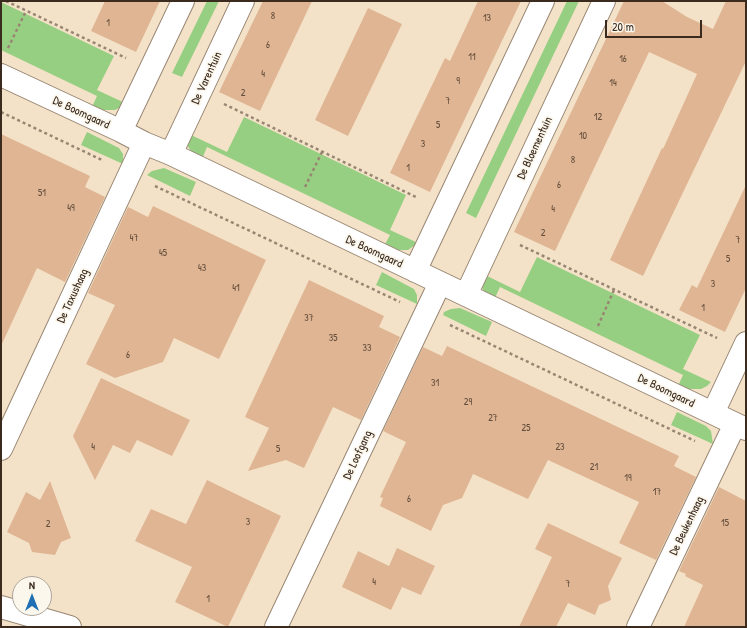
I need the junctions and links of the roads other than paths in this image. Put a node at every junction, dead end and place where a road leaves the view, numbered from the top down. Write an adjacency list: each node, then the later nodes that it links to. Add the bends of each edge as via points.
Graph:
1 (183, 1): 6 (street)
2 (243, 1): 8 (street, De Varentuin)
3 (544, 1): 9 (street)
4 (604, 1): 11 (street, De Bloementuin)
5 (1, 75): 6 (street, De Boomgaard)
6 (121, 131): 7 (street, De Boomgaard)
7 (144, 144): 8 (street, De Boomgaard); 15 (street, De Taxushaag)
8 (171, 154): 9 (street, De Boomgaard)
9 (415, 271): 10 (street, De Boomgaard)
10 (440, 283): 11 (street, De Boomgaard); 18 (street, De Loofgang)
11 (466, 295): 13 (street, De Boomgaard)
12 (744, 347): 13 (street)
13 (713, 413): 14 (street, De Boomgaard)
14 (740, 427): 19 (street, De Beukenhaag, via 721,454)
15 (1, 449)
16 (1, 607): 17 (street)
17 (70, 627)
18 (276, 627)
19 (638, 627)

